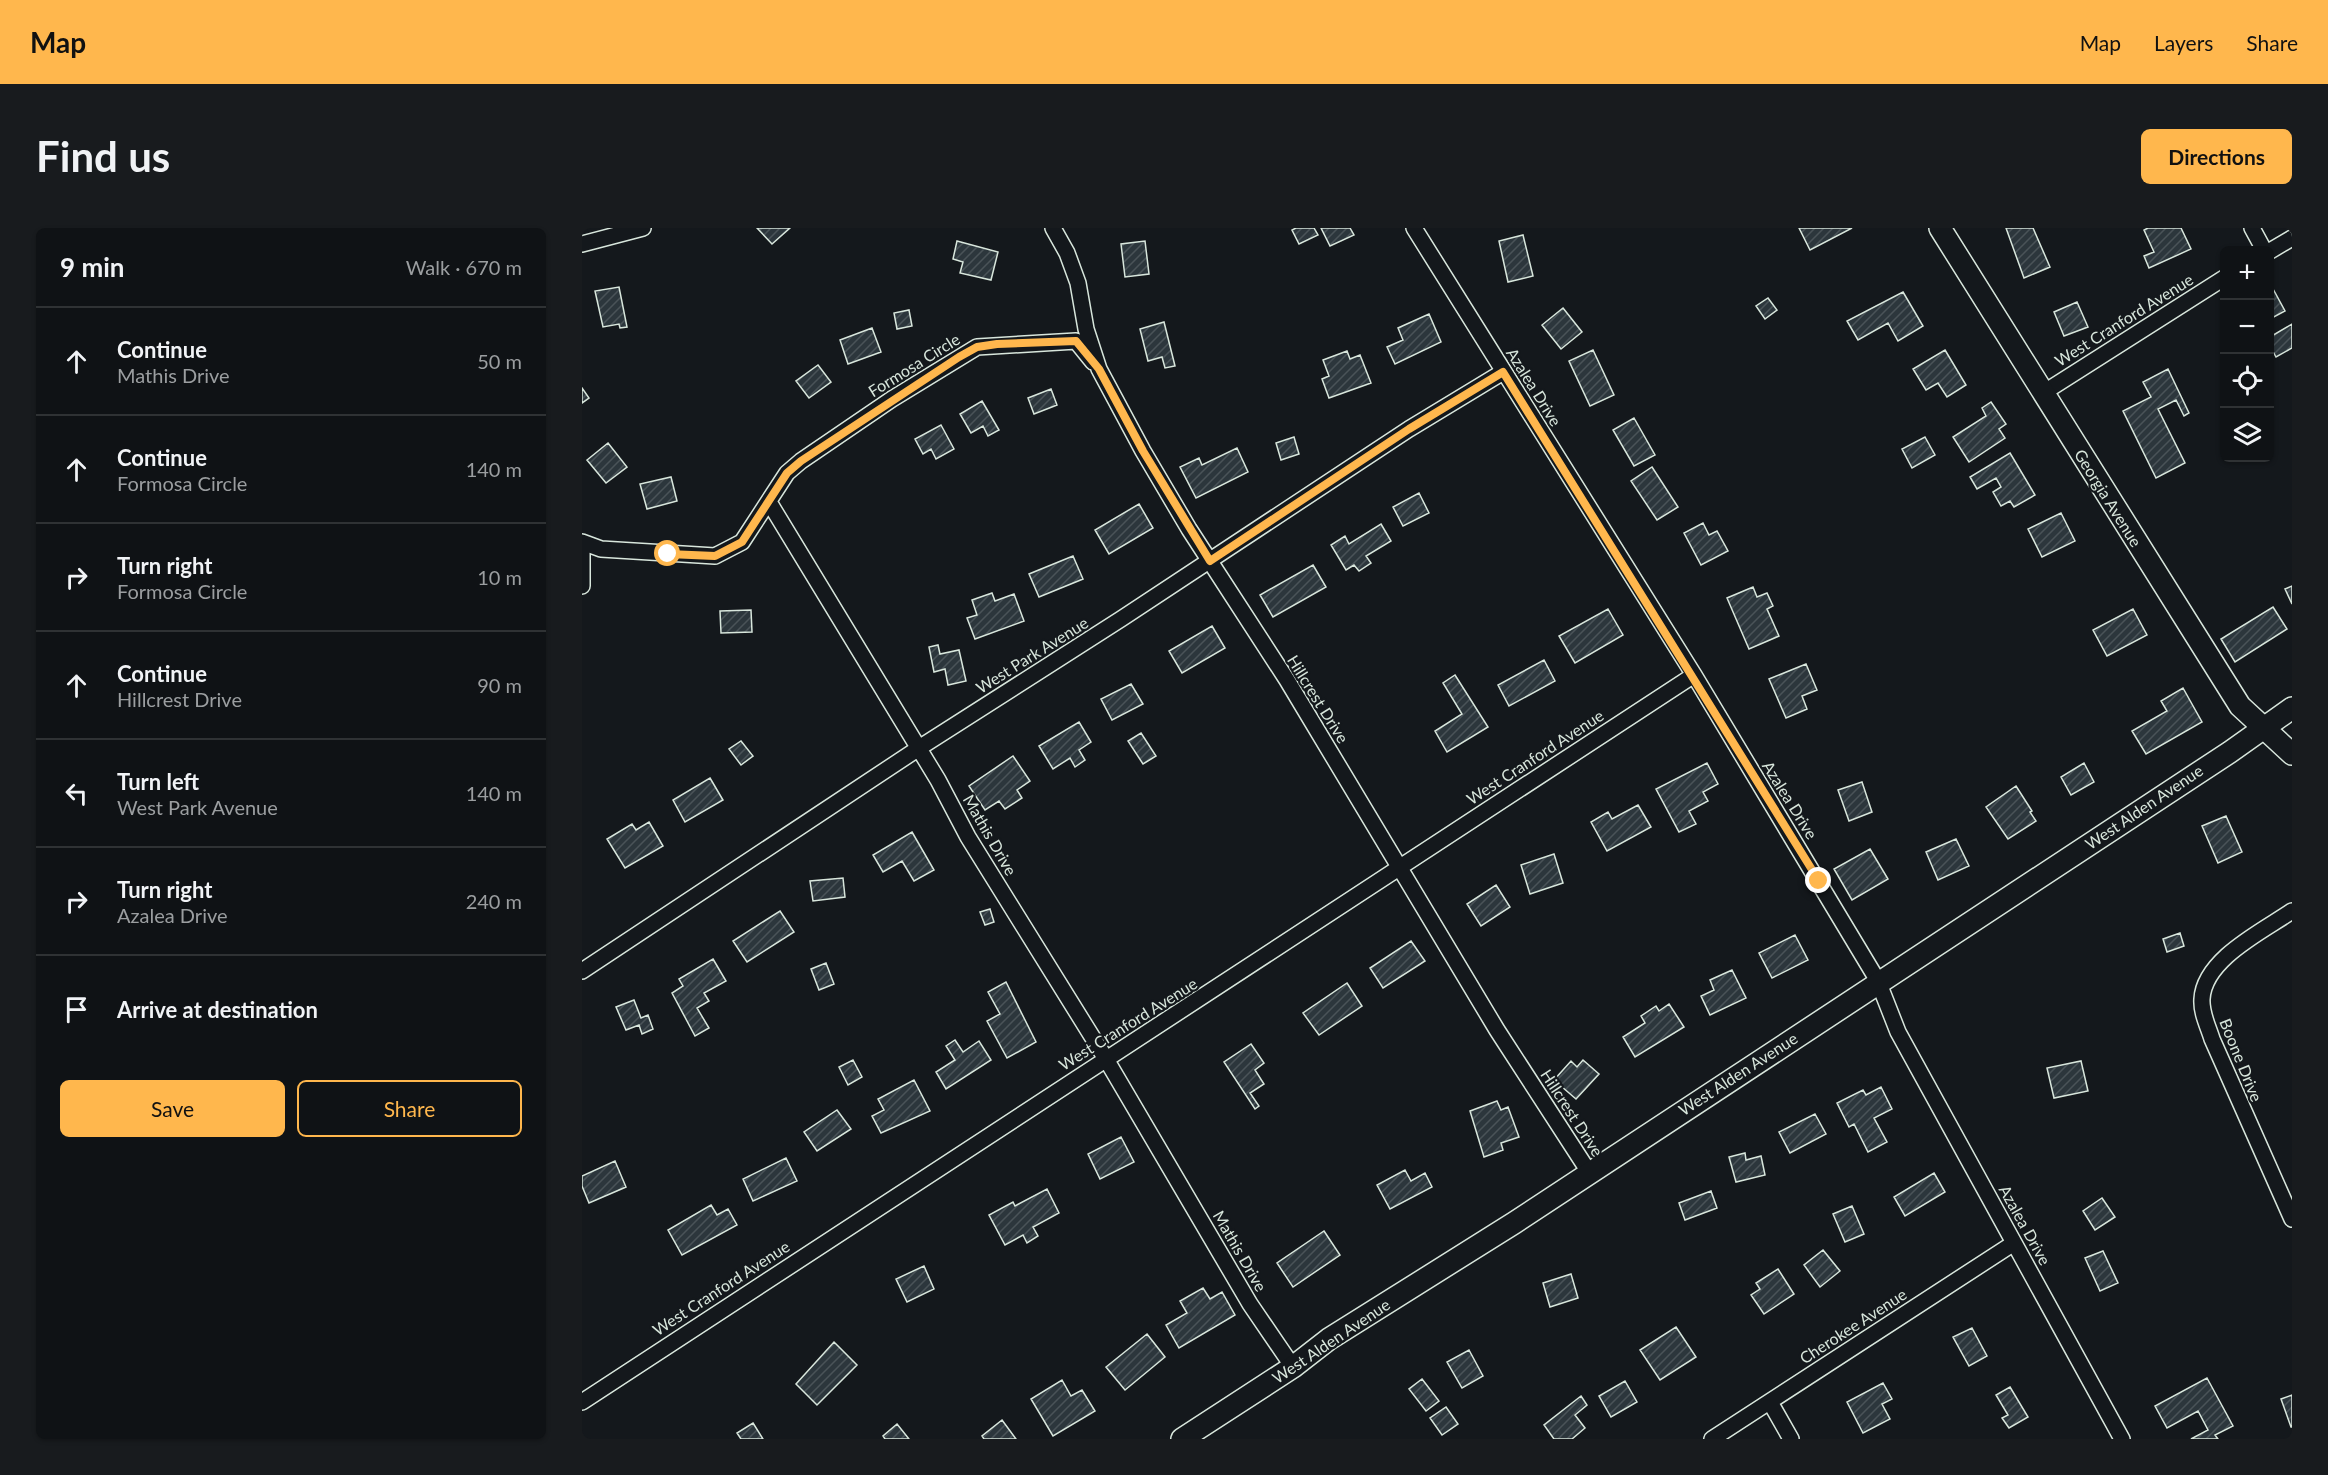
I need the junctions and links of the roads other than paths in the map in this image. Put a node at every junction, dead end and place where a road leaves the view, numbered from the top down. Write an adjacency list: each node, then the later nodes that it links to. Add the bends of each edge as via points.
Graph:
1 (643, 228): 7 (street)
2 (1053, 228): 11 (street, Hillcrest Drive, via 1068,253)
3 (1414, 228): 12 (street, Azalea Drive)
4 (1940, 228): 13 (street, Georgia Avenue)
5 (2252, 228): 8 (street)
6 (2292, 238): 9 (street)
7 (582, 244)
8 (2262, 246)
9 (2274, 249)
10 (2220, 281): 13 (street, West Cranford Avenue)
11 (1099, 369): 14 (street, Formosa Circle, via 1076,341 977,347 801,461 787,473); 16 (street, Hillcrest Drive)
12 (1503, 372): 16 (street, West Park Avenue, via 1409,429); 18 (street, Azalea Drive)
13 (2043, 393): 20 (street, Georgia Avenue, via 2240,706)
14 (769, 502): 15 (street, via 742,542 715,556 601,549); 21 (street, Mathis Drive)
15 (582, 543): 17 (street)
16 (1210, 561): 21 (street, West Park Avenue); 23 (street, Hillcrest Drive, via 1287,680)
17 (582, 586)
18 (1694, 675): 23 (street, West Cranford Avenue); 26 (street, Azalea Drive)
19 (2292, 708): 20 (street, West Alden Avenue)
20 (2263, 729): 22 (street, Georgia Avenue); 26 (street, West Alden Avenue)
21 (919, 748): 25 (street, West Park Avenue); 27 (street, Mathis Drive, via 968,837)
22 (2292, 754)
23 (1398, 868): 27 (street, West Cranford Avenue); 28 (street, Hillcrest Drive)
24 (2292, 911): 29 (street, Boone Drive, via 2223,958 2206,981 2202,997 2212,1039)
25 (582, 971)
26 (1878, 981): 28 (street, West Alden Avenue); 30 (street, Azalea Drive, via 1898,1032)
27 (1106, 1059): 31 (street, Mathis Drive, via 1250,1304); 32 (street, West Cranford Avenue)
28 (1589, 1172): 31 (street, West Alden Avenue, via 1329,1339)
29 (2292, 1219)
30 (2014, 1243): 33 (street, Cherokee Avenue); 37 (street, Azalea Drive)
31 (1293, 1367): 34 (street, West Alden Avenue)
32 (582, 1402)
33 (1770, 1402): 35 (street, Cherokee Avenue); 36 (street)
34 (1182, 1439)
35 (1712, 1439)
36 (1791, 1439)
37 (2122, 1439)

